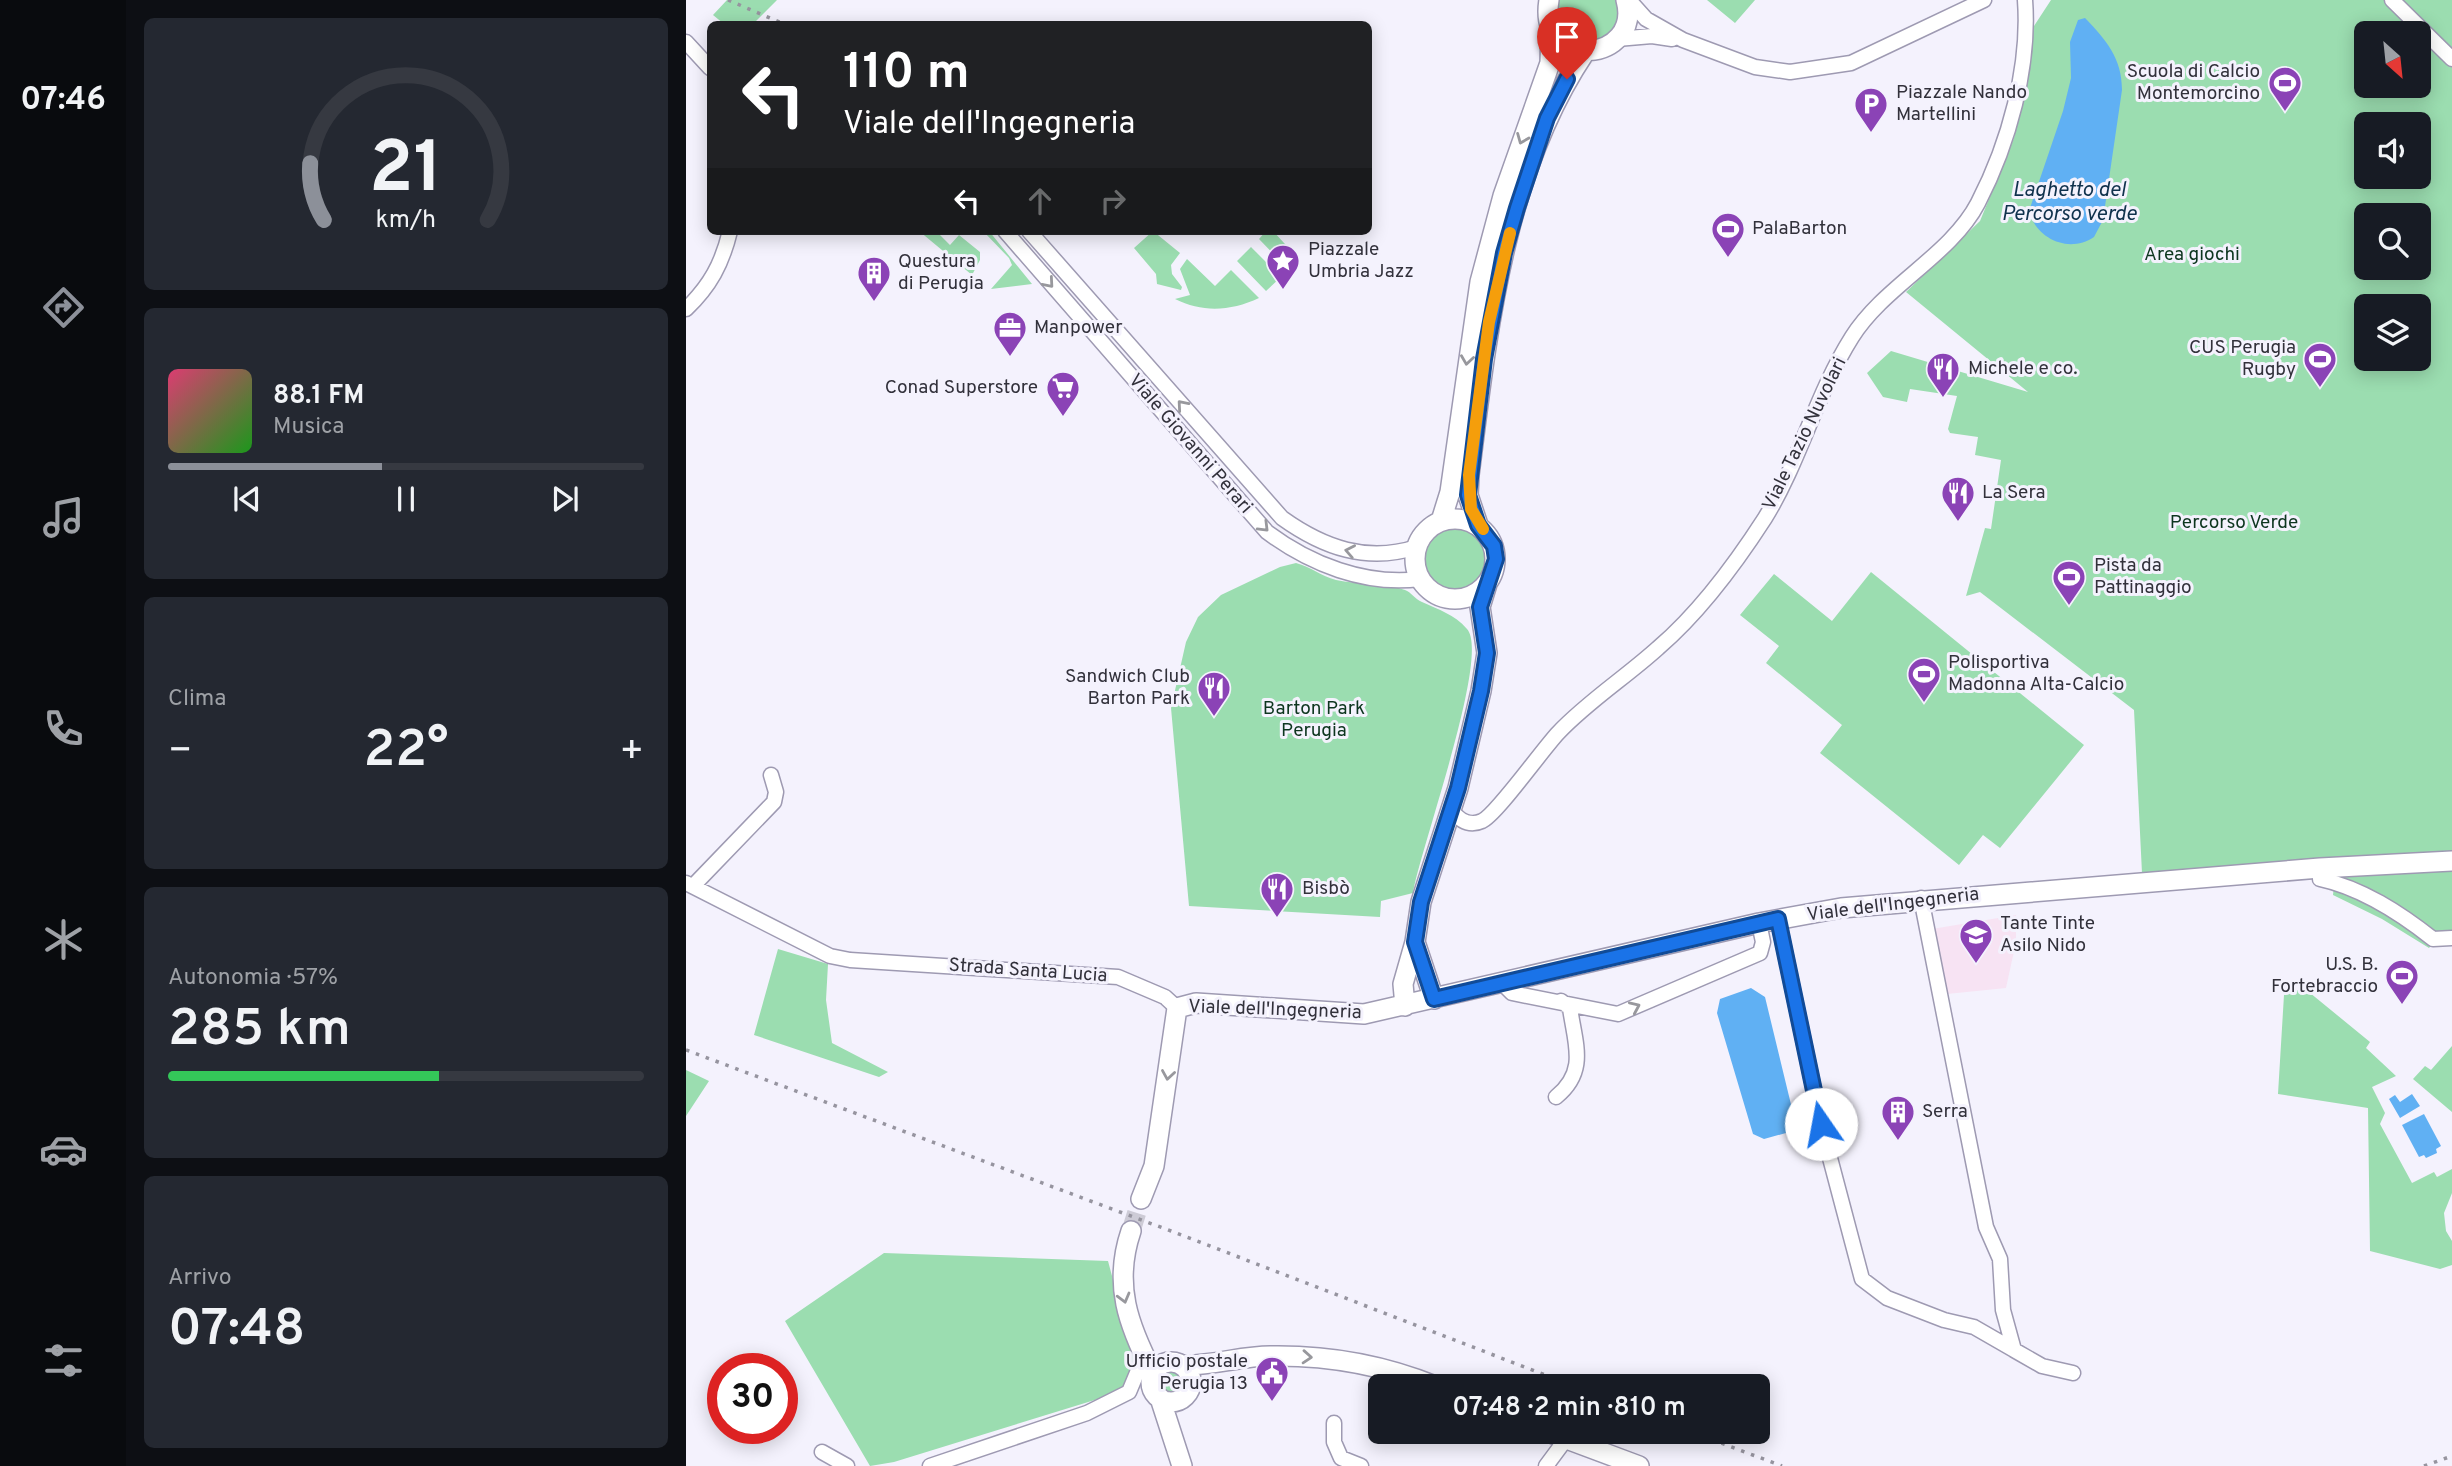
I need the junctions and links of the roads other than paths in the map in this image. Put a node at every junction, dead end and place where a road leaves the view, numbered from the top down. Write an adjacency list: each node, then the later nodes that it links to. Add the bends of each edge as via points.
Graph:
1 (1549, 0): 6 (street)
2 (1627, 0): 8 (street, via 1627,18); 9 (street, via 1646,19)
3 (1984, 0): 9 (street, via 1851,63 1818,69 1790,72 1755,66)
4 (2025, 0): 26 (street, Viale Tazio Nuvolari, via 2027,46 2006,132 1976,206 1852,336 1793,466 1729,568 1661,646 1559,732 1491,815 1470,823)
5 (2392, 0): 12 (street)
6 (1551, 27): 11 (street, via 1564,44); 18 (street, one-way to 18, via 1550,63 1503,196 1480,282 1450,492)
7 (686, 31): 10 (street)
8 (1617, 39): 9 (street, via 1652,36); 11 (street, via 1597,51)
9 (1683, 40)
10 (690, 48): 13 (street)
11 (1585, 51): 19 (street, via 1547,118 1502,264 1489,322 1469,475 1468,495)
12 (2452, 59)
13 (707, 65)
14 (729, 235): 17 (street, via 707,289)
15 (1008, 235): 21 (street, Viale Giovanni Perari, one-way to 21, via 1267,532 1300,554 1348,573)
16 (1033, 235): 20 (street, Viale Giovanni Perari, one-way to 16, via 1393,555 1336,549 1282,518)
17 (686, 309)
18 (1441, 521): 19 (street, via 1466,520); 20 (street, via 1430,527)
19 (1478, 525): 22 (street, via 1494,546 1494,572)
20 (1417, 547): 21 (street)
21 (1420, 579): 23 (street, via 1435,594)
22 (1487, 584): 23 (street, via 1478,593); 24 (street, via 1480,607)
23 (1455, 600): 24 (street)
24 (1481, 624): 26 (street, via 1487,653)
25 (771, 775): 29 (street, Strada Santa Lucia, via 774,802)
26 (1451, 810): 33 (street, via 1421,902)
27 (2452, 861): 28 (street, Viale dell'Ingegneria)
28 (2320, 868): 30 (street, Viale dell'Ingegneria); 32 (street, via 2320,879 2376,901 2433,939)
29 (689, 885): 38 (street, Strada Santa Lucia, via 830,956 1118,977)
30 (1921, 898): 31 (street, Viale dell'Ingegneria); 42 (street, via 1986,1227 2000,1259 2003,1310)
31 (1769, 921): 34 (street, Viale dell'Ingegneria); 36 (street, one-way to 31, via 1618,1014 1760,953); 42 (street, via 1862,1279 1887,1298 1974,1327)
32 (2452, 938)
33 (1415, 942): 35 (street); 37 (street, via 1403,984)
34 (1501, 982): 35 (street, Viale dell'Ingegneria); 36 (street, via 1512,992)
35 (1434, 999): 37 (street, Viale dell'Ingegneria)
36 (1560, 1000): 39 (street, via 1570,1008 1578,1067 1570,1086)
37 (1405, 1006): 38 (street, Viale dell'Ingegneria, via 1364,1014 1196,1003)
38 (1177, 1007): 40 (street, one-way to 40, via 1154,1166)
39 (1556, 1097)
40 (1141, 1199)
41 (1130, 1231): 43 (street, one-way to 43, via 1120,1283 1133,1331)
42 (2014, 1350): 45 (street, via 2042,1366)
43 (1149, 1365): 44 (street, via 1166,1362); 47 (street, via 1151,1384); 55 (street, via 1129,1392 1087,1413)
44 (1188, 1373): 46 (street, one-way to 46, via 1215,1363 1270,1356 1337,1360); 48 (street, via 1189,1392)
45 (2073, 1373)
46 (1399, 1374)
47 (1160, 1398): 48 (street, via 1170,1402); 50 (street)
48 (1181, 1399): 50 (street)
49 (1334, 1423): 57 (street, via 1340,1458)
50 (1172, 1438): 56 (street)
51 (1554, 1444): 58 (street)
52 (1581, 1444): 59 (street)
53 (822, 1452): 54 (street)
54 (847, 1466)
55 (930, 1466)
56 (1182, 1466)
57 (1361, 1466)
58 (1546, 1466)
59 (1639, 1466)

